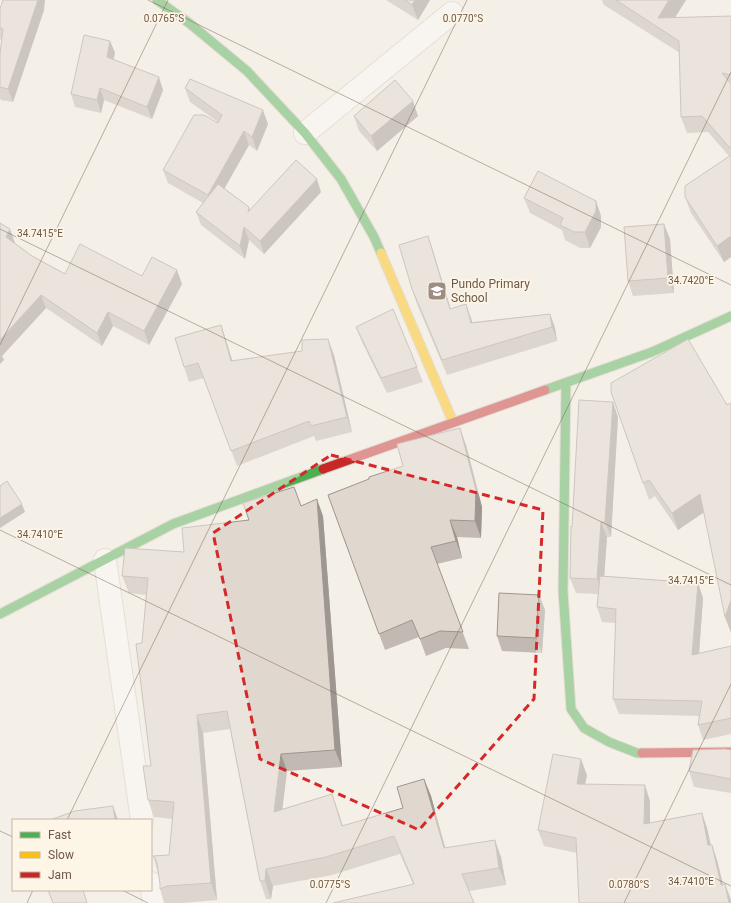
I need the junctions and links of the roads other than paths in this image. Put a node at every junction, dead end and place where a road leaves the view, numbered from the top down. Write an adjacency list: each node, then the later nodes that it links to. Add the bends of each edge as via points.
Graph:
1 (157, 0): 3 (street, via 189,22 247,71)
2 (452, 13): 3 (street)
3 (305, 133): 6 (street, via 341,179 374,237)
4 (731, 316): 5 (street, via 652,352)
5 (566, 383): 6 (street); 9 (street, via 563,591 571,709 584,728 637,753)
6 (453, 422): 7 (street, via 173,524)
7 (105, 560): 8 (street); 10 (street)
8 (0, 614)
9 (731, 752)
10 (142, 819)
11 (152, 890): 12 (street)
12 (154, 903)

